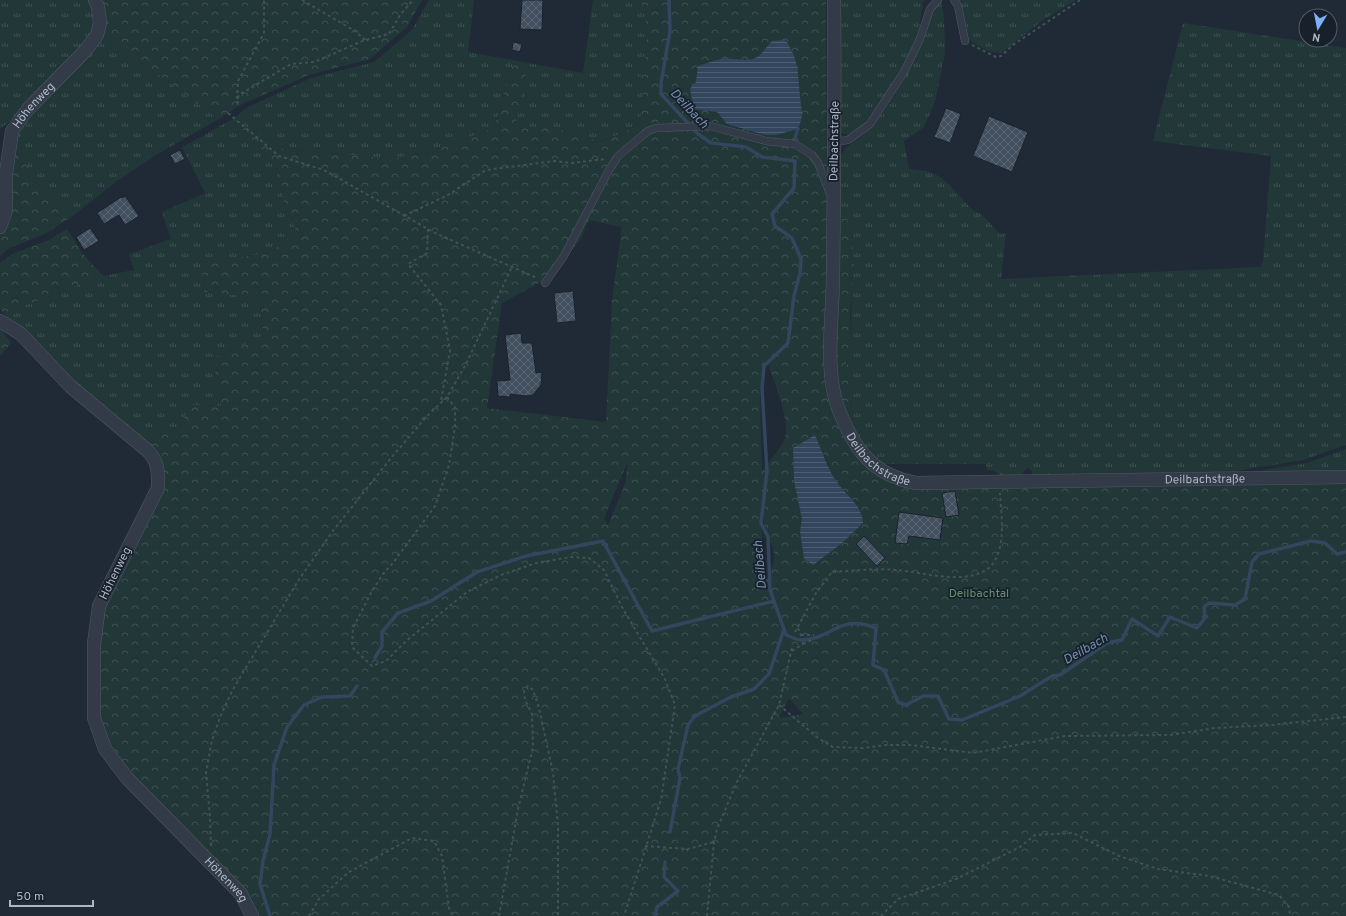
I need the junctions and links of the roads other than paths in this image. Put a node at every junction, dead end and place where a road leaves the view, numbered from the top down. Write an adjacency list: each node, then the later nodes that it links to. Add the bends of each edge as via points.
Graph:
1 (95, 0): 8 (street, Höhenweg, via 100,23 96,35 85,51 28,109 12,131 6,173 6,210)
2 (834, 0): 6 (street, Deilbachstraße)
3 (938, 0): 6 (lane, via 930,9 920,39 904,72 870,124 848,140)
4 (954, 0): 5 (lane, via 958,6)
5 (965, 41)
6 (834, 142): 7 (street, Deilbachstraße)
7 (833, 202): 9 (lane, via 818,163 812,155 796,144 766,142 715,127 665,126 648,131 618,156 598,187 564,256); 11 (street, Deilbachstraße, via 831,372 838,407 856,443 867,459 882,472 898,480 916,483)
8 (0, 227)
9 (546, 282)
10 (0, 321): 12 (street, Höhenweg, via 21,334 70,386 148,450 155,459 158,467 158,488 99,606 94,644 94,718 105,749 127,778 242,894)
11 (1346, 477)
12 (252, 916)

